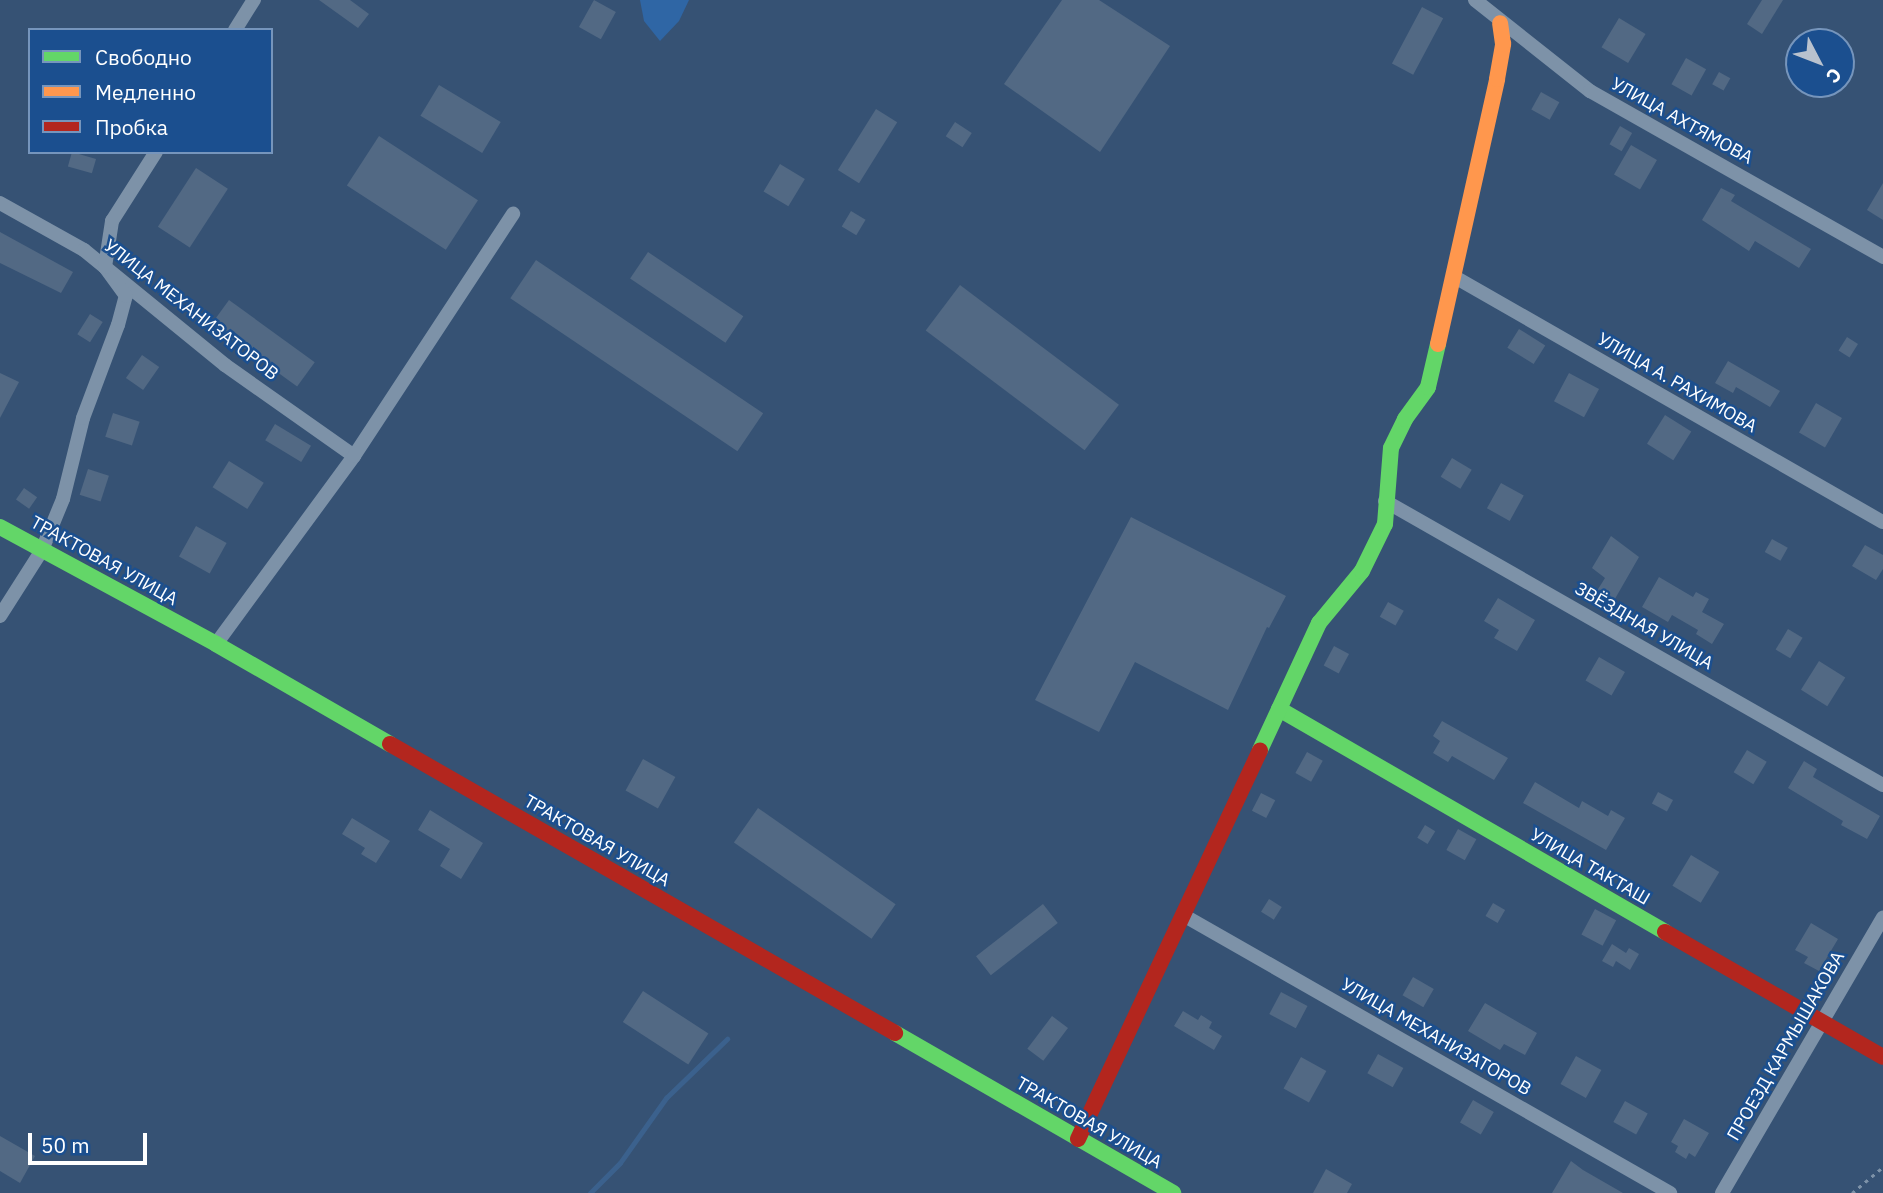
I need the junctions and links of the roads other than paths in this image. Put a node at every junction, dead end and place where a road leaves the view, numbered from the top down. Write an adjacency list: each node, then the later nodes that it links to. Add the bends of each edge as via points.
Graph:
1 (254, 0): 4 (street)
2 (1476, 0): 3 (street, УЛИЦА АХТЯМОВА)
3 (1500, 23): 8 (street, УЛИЦА АХТЯМОВА, via 1590,91); 10 (street, via 1503,44 1497,79)
4 (236, 28)
5 (155, 154): 9 (street, via 112,221)
6 (0, 203): 9 (street, УЛИЦА МЕХАНИЗАТОРОВ)
7 (513, 214): 11 (street)
8 (1883, 257)
9 (106, 267): 11 (street, УЛИЦА МЕХАНИЗАТОРОВ, via 225,365); 15 (street, via 126,296 83,418 63,499)
10 (1453, 276): 12 (street, via 1428,387 1391,448); 13 (street, УЛИЦА А. РАХИМОВА)
11 (354, 456): 17 (street)
12 (1385, 501): 18 (street, via 1385,524 1362,571 1319,624); 19 (street, ЗВЁЗДНАЯ УЛИЦА)
13 (1883, 522)
14 (0, 527): 15 (street, ТРАКТОВАЯ УЛИЦА)
15 (42, 550): 16 (street); 17 (street, ТРАКТОВАЯ УЛИЦА)
16 (0, 616)
17 (216, 644): 24 (street, ТРАКТОВАЯ УЛИЦА)
18 (1279, 709): 20 (street); 22 (street, УЛИЦА ТАКТАШ)
19 (1883, 785)
20 (1182, 915): 24 (street); 26 (street, УЛИЦА МЕХАНИЗАТОРОВ)
21 (1883, 918): 22 (street, ПРОЕЗД КАРМЫШАКОВА)
22 (1821, 1023): 23 (street, УЛИЦА ТАКТАШ); 27 (street, ПРОЕЗД КАРМЫШАКОВА)
23 (1883, 1057)
24 (1078, 1139): 25 (street, ТРАКТОВАЯ УЛИЦА)
25 (1172, 1193)
26 (1670, 1193)
27 (1722, 1193)

